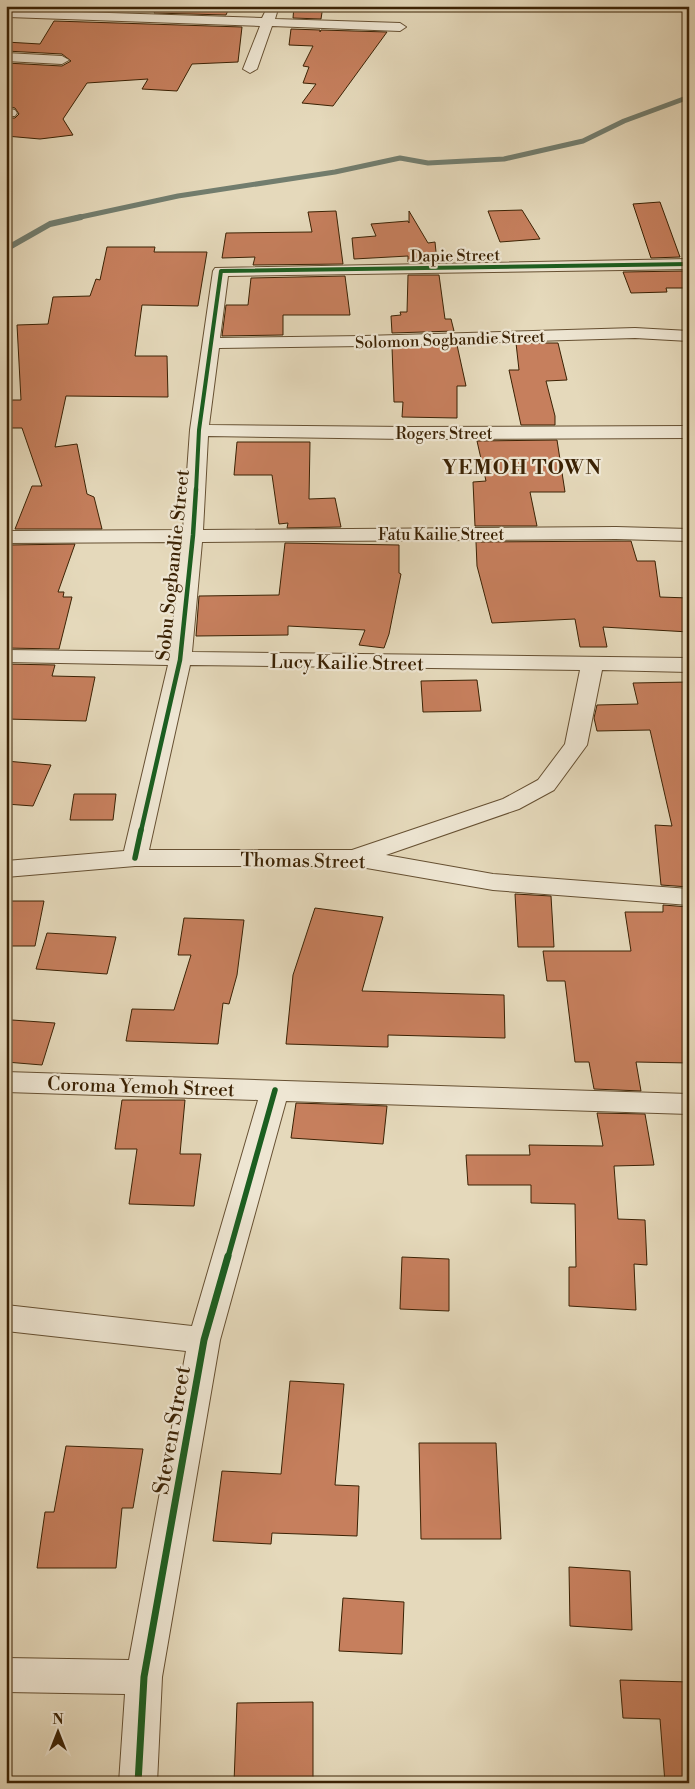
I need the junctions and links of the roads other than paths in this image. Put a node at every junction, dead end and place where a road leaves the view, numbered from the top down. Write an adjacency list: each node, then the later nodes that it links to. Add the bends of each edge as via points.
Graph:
1 (272, 6): 3 (street)
2 (9, 12): 3 (street)
3 (267, 23): 4 (street); 7 (street)
4 (400, 27)
5 (6, 57): 6 (street)
6 (62, 60)
7 (250, 69)
8 (689, 264): 9 (street, Dapie Street)
9 (221, 271): 11 (street, Sobu Sogbandie Street)
10 (689, 336): 11 (street, Solomon Sogbandie Street, via 635,333)
11 (211, 343): 12 (street, Sobu Sogbandie Street)
12 (199, 430): 13 (street, Rogers Street); 14 (street, Sobu Sogbandie Street)
13 (689, 432)
14 (193, 535): 15 (street, Fatu Kailie Street); 16 (street, Fatu Kailie Street); 18 (street, Sobu Sogbandie Street)
15 (689, 535)
16 (6, 537)
17 (6, 656): 18 (street, Lucy Kailie Street)
18 (180, 660): 19 (street, Lucy Kailie Street); 21 (street, Sobu Sogbandie Street)
19 (592, 664): 20 (street, Lucy Kailie Street); 22 (street, via 576,745 546,785 511,804)
20 (689, 666)
21 (135, 858): 22 (street, Thomas Street); 23 (street, Thomas Street)
22 (355, 858): 24 (street, Thomas Street, via 493,882)
23 (6, 869)
24 (689, 897)
25 (6, 1082): 26 (street, Coroma Yemoh Street)
26 (275, 1090): 27 (street, Coroma Yemoh Street); 29 (street, Steven Street)
27 (689, 1104)
28 (6, 1318): 29 (street)
29 (204, 1340): 31 (street, Steven Street)
30 (6, 1675): 31 (street)
31 (144, 1677): 32 (street, Steven Street)
32 (138, 1783)

